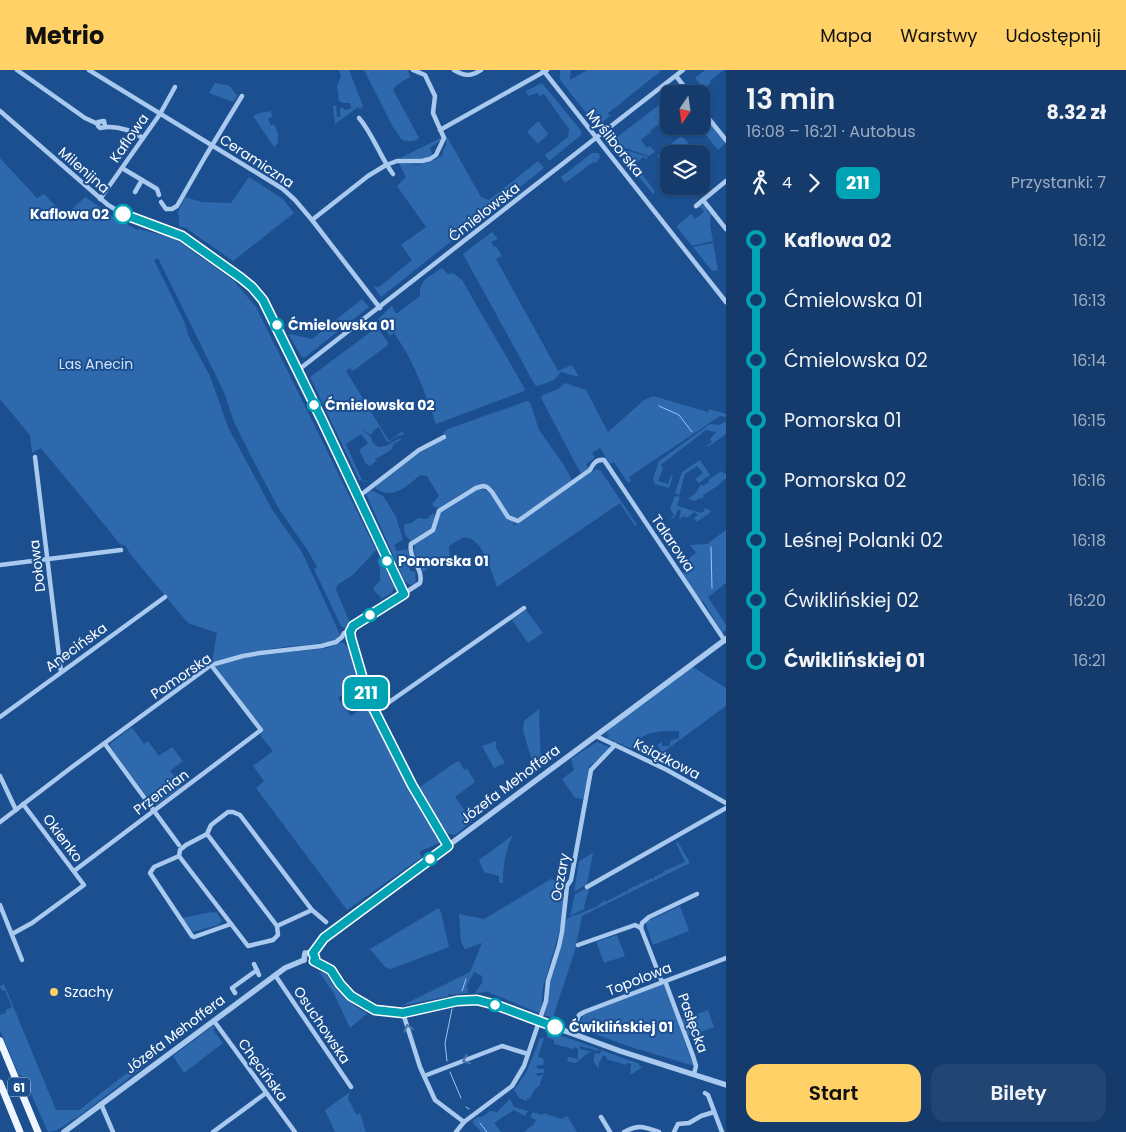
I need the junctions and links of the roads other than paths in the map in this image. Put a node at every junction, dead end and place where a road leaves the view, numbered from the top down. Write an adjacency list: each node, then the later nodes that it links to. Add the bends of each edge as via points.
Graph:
1 (17, 70): 17 (street, via 85,118 98,124 104,121 105,126 130,130)
2 (89, 70): 13 (street, Ceramiczna)
3 (413, 70): 16 (street, via 424,75 431,87 435,96 433,113)
4 (454, 70): 5 (street, via 468,76)
5 (480, 70)
6 (683, 70): 8 (street, Ćmielowska)
7 (544, 71): 16 (street); 18 (street, Myśliborska)
8 (676, 76): 9 (street); 18 (street, Ćmielowska)
9 (683, 85)
10 (175, 87): 13 (street, Kaflowa)
11 (242, 96): 20 (street)
12 (0, 111): 28 (street, Milenijna)
13 (160, 114): 17 (street, Kaflowa); 20 (street, Ceramiczna)
14 (359, 118): 21 (street)
15 (710, 120): 19 (street)
16 (440, 130): 21 (street, via 444,138 436,155 430,159)
17 (143, 138): 22 (street, Kaflowa)
18 (597, 138): 34 (street, Myśliborska); 35 (street, Ćmielowska)
19 (726, 140)
20 (212, 145): 30 (street, via 177,206 166,209); 32 (street, Ceramiczna, via 283,189)
21 (386, 165): 23 (street); 32 (street)
22 (122, 168): 24 (street); 28 (street, Kaflowa)
23 (393, 174)
24 (145, 180): 26 (street); 27 (street, via 157,189)
25 (726, 181): 29 (street)
26 (135, 192)
27 (159, 195)
28 (100, 199): 36 (street, Milenijna, via 128,217 182,236 252,287 268,307)
29 (703, 200): 31 (street); 33 (street)
30 (161, 202)
31 (696, 206)
32 (312, 220): 35 (street, Ceramiczna)
33 (726, 229)
34 (726, 302)
35 (380, 308): 36 (street, Ćmielowska)
36 (298, 371): 39 (street, Milenijna)
37 (444, 437): 39 (street, via 419,450)
38 (35, 457): 41 (street, Dołowa)
39 (358, 497): 44 (street, Milenijna)
40 (121, 550): 41 (street)
41 (47, 559): 42 (street); 50 (street, Dołowa)
42 (0, 565)
43 (420, 583): 44 (street, Pomorska); 48 (street, Talarowa, via 421,574 410,547 432,530 439,511 483,486 488,487 508,517 518,521 590,470 592,464 602,460)
44 (404, 594): 47 (street, Pomorska, via 353,626)
45 (165, 597): 50 (street, Anecińska)
46 (524, 608): 51 (street)
47 (350, 632): 49 (street, Pomorska, via 344,633 336,642 321,646 260,653); 51 (street, via 362,683)
48 (725, 640): 53 (street, Józefa Mehoffera)
49 (211, 666): 54 (street, Pomorska); 61 (street, Przemian, via 261,730)
50 (61, 672): 52 (street, Anecińska)
51 (375, 712): 65 (street)
52 (0, 717)
53 (596, 736): 55 (street, Książkowa); 65 (street, Józefa Mehoffera)
54 (105, 744): 58 (street, Pomorska); 61 (street)
55 (615, 745): 57 (street, Książkowa); 89 (street, Oczary, via 591,770 580,837 567,886 560,942)
56 (0, 776): 60 (street)
57 (726, 803)
58 (23, 804): 60 (street, Pomorska); 67 (street, Okienko)
59 (726, 808): 68 (street)
60 (16, 810): 62 (street, Pomorska)
61 (155, 812): 64 (street); 67 (street, Przemian)
62 (0, 822)
63 (207, 834): 66 (street, via 182,848); 71 (street, via 211,824 228,812 240,815); 75 (street)
64 (179, 845)
65 (448, 846): 78 (street, Józefa Mehoffera, via 324,938)
66 (180, 856): 73 (street); 73 (street, via 154,867 150,874 192,936)
67 (74, 871): 76 (street, Okienko, via 84,885)
68 (587, 887)
69 (697, 894): 74 (street, via 649,917)
70 (0, 905): 76 (street)
71 (312, 910): 72 (street); 75 (street)
72 (326, 922)
73 (231, 924): 75 (street, via 248,946 272,940 278,935)
74 (641, 925): 77 (street); 85 (street, Pasłęcka)
75 (277, 926)
76 (12, 934): 80 (street)
77 (578, 946)
78 (313, 953): 81 (street, via 305,953); 82 (street)
79 (726, 958): 85 (street, Topolowa)
80 (22, 960)
81 (304, 960): 82 (street); 84 (street, Józefa Mehoffera)
82 (314, 961): 87 (street, via 331,970 351,996 363,1004 383,1012)
83 (254, 964): 86 (street, via 258,973 232,988)
84 (275, 975): 88 (street, Józefa Mehoffera); 97 (street, Osuchowska)
85 (663, 981): 90 (street, Topolowa, via 582,1013); 93 (street, Pasłęcka, via 693,1056)
86 (235, 993)
87 (403, 1013): 89 (street, via 477,1000); 94 (street, one-way to 87)
88 (214, 1020): 98 (street, Chęcińska); 100 (street, Józefa Mehoffera)
89 (539, 1021): 90 (street); 92 (street, Oczary)
90 (572, 1033): 93 (street)
91 (0, 1041): 105 (main road, 61)
92 (528, 1054): 94 (street, one-way to 94, via 502,1046); 103 (street, Oczary, via 512,1086)
93 (694, 1074): 96 (street)
94 (424, 1076): 103 (street, via 435,1100)
95 (0, 1083): 104 (main road, 61)
96 (726, 1085)
97 (351, 1087)
98 (266, 1093): 108 (street); 109 (street, Chęcińska)
99 (705, 1093): 101 (street)
100 (101, 1104): 106 (street, Józefa Mehoffera); 107 (street)
101 (714, 1112): 114 (street, via 689,1123 678,1124); 115 (street)
102 (601, 1117): 111 (street)
103 (464, 1122): 110 (street, Oczary)
104 (20, 1132)
105 (38, 1132)
106 (64, 1132)
107 (113, 1132)
108 (213, 1132)
109 (295, 1132)
110 (456, 1132)
111 (610, 1132)
112 (624, 1132): 113 (street, via 639,1126)
113 (659, 1132)
114 (674, 1132)
115 (722, 1132)

